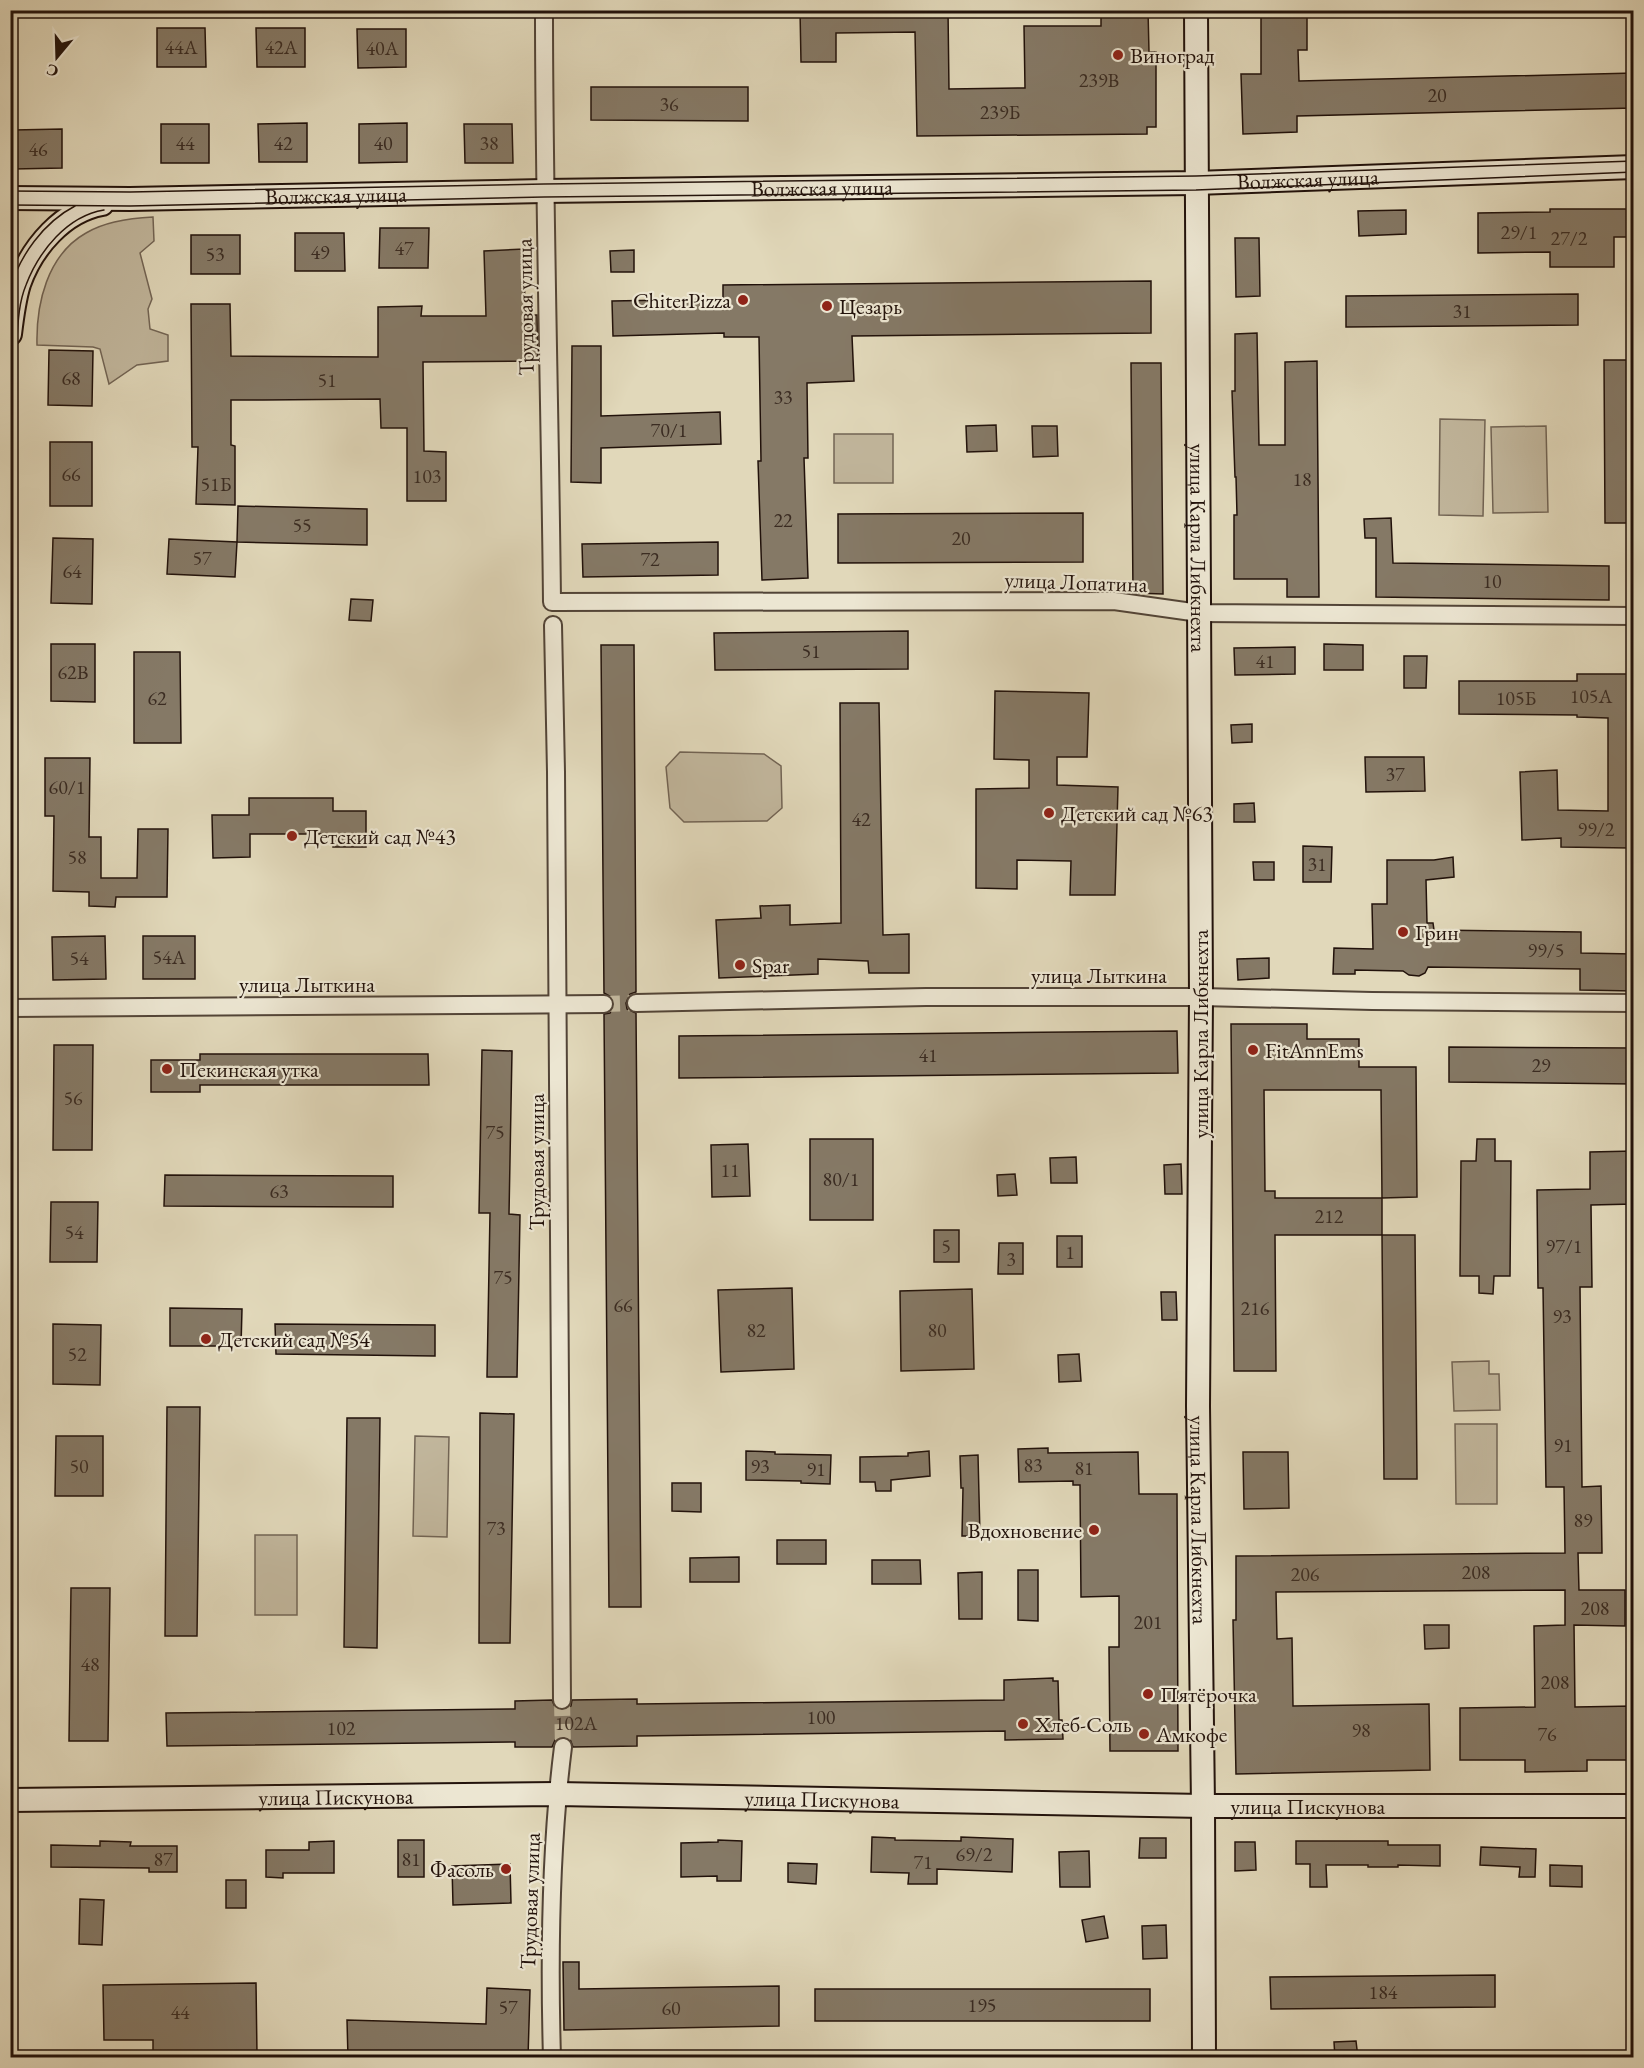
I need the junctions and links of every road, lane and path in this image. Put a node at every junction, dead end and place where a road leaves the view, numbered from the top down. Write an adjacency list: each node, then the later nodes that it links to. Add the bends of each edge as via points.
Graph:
1 (544, 10): 5 (street, Трудовая улица)
2 (1196, 10): 4 (street, улица Карла Либкнехта)
3 (1634, 167): 4 (street, Волжская улица)
4 (1196, 183): 5 (street, Волжская улица); 10 (street, улица Карла Либкнехта)
5 (544, 191): 7 (street, Волжская улица); 9 (street, Трудовая улица)
6 (10, 198): 7 (street, Волжская улица)
7 (130, 199): 8 (street, via 91,206 66,218 47,236 20,283)
8 (10, 334)
9 (552, 602): 10 (street, улица Лопатина, via 1114,602)
10 (1199, 613): 11 (street, улица Лопатина); 13 (street, улица Карла Либкнехта)
11 (1634, 616)
12 (553, 625): 16 (street, Трудовая улица)
13 (1201, 997): 14 (street, улица Лыткина); 15 (street, улица Лыткина); 23 (street, улица Карла Либкнехта, via 1198,1406)
14 (636, 1003)
15 (1634, 1003)
16 (558, 1004): 17 (street, улица Лыткина); 18 (street, улица Лыткина); 19 (street, Трудовая улица)
17 (604, 1004)
18 (10, 1008)
19 (562, 1700)
20 (563, 1747): 21 (street, Трудовая улица)
21 (557, 1794): 22 (street, улица Пискунова); 23 (street, улица Пискунова); 25 (street, Трудовая улица, via 550,1978)
22 (10, 1800)
23 (1203, 1806): 24 (street, улица Пискунова); 26 (street, улица Карла Либкнехта)
24 (1634, 1806)
25 (552, 2058)
26 (1203, 2058)

